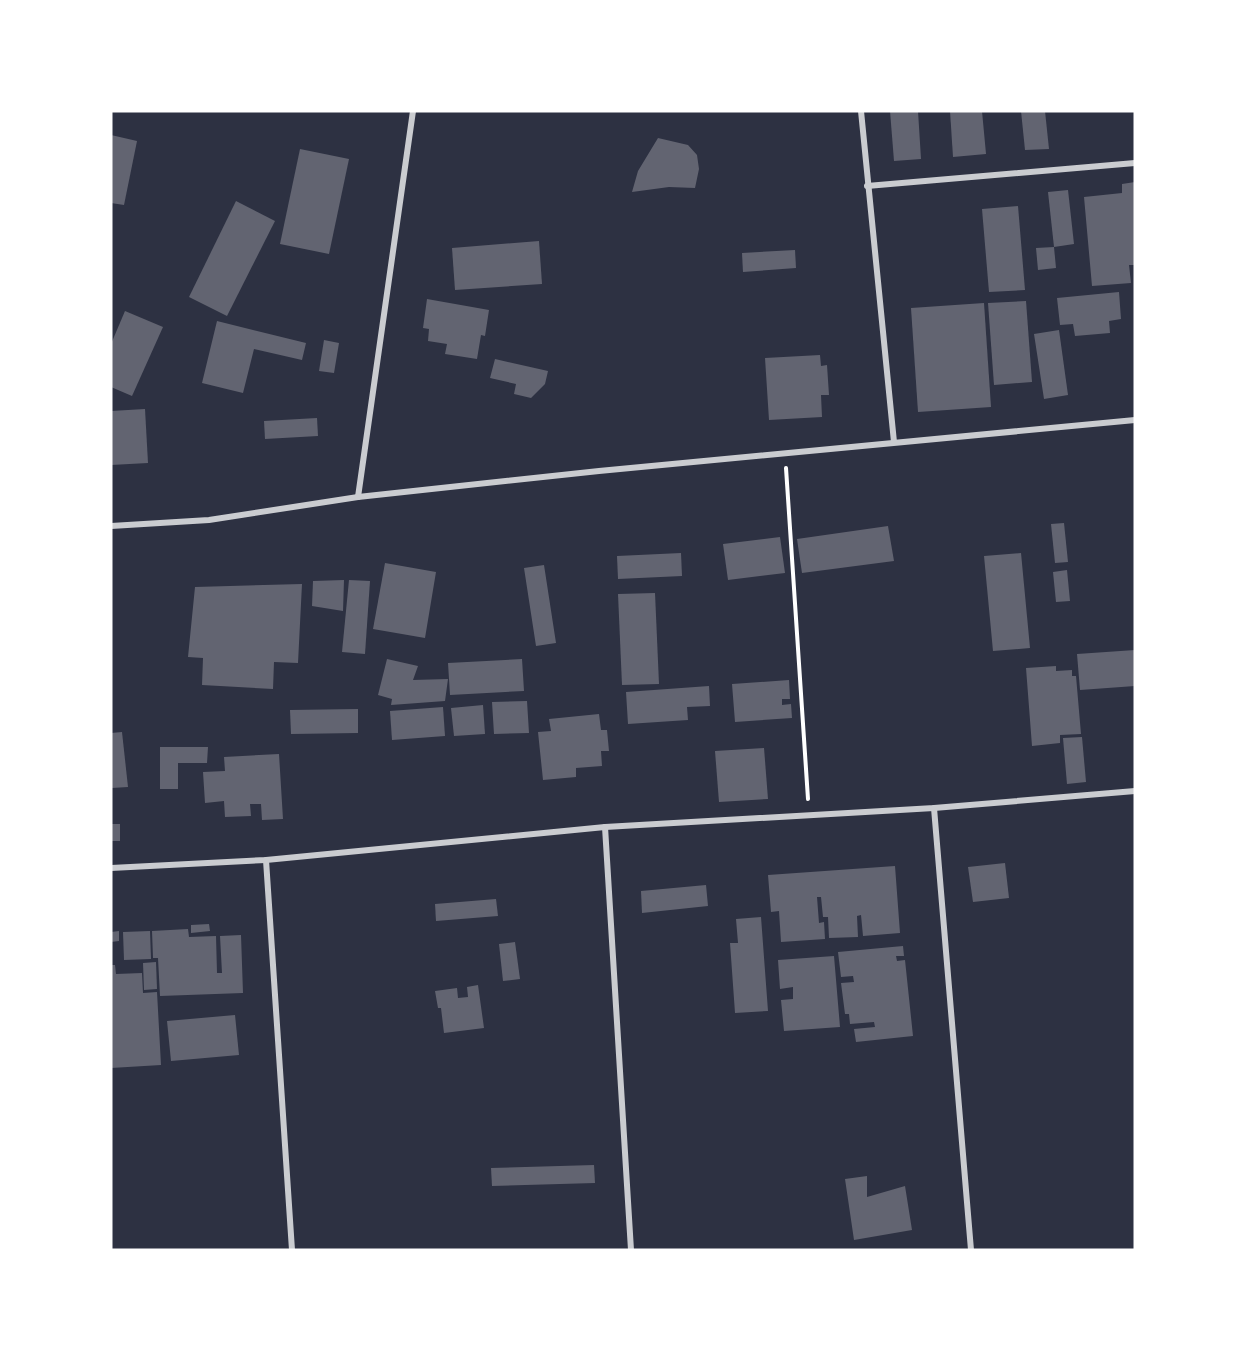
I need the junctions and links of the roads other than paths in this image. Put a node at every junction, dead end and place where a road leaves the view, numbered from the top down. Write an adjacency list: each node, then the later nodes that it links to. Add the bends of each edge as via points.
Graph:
1 (413, 111): 7 (street)
2 (861, 111): 4 (street)
3 (1135, 162): 4 (street)
4 (867, 186): 6 (street)
5 (1135, 420): 6 (street)
6 (894, 442): 7 (street)
7 (358, 496): 8 (street, via 209,520)
8 (111, 526)
9 (1135, 791): 10 (street)
10 (934, 808): 11 (street); 16 (street)
11 (605, 827): 12 (street); 15 (street)
12 (266, 860): 13 (street); 14 (street)
13 (111, 868)
14 (292, 1250)
15 (631, 1250)
16 (971, 1250)

